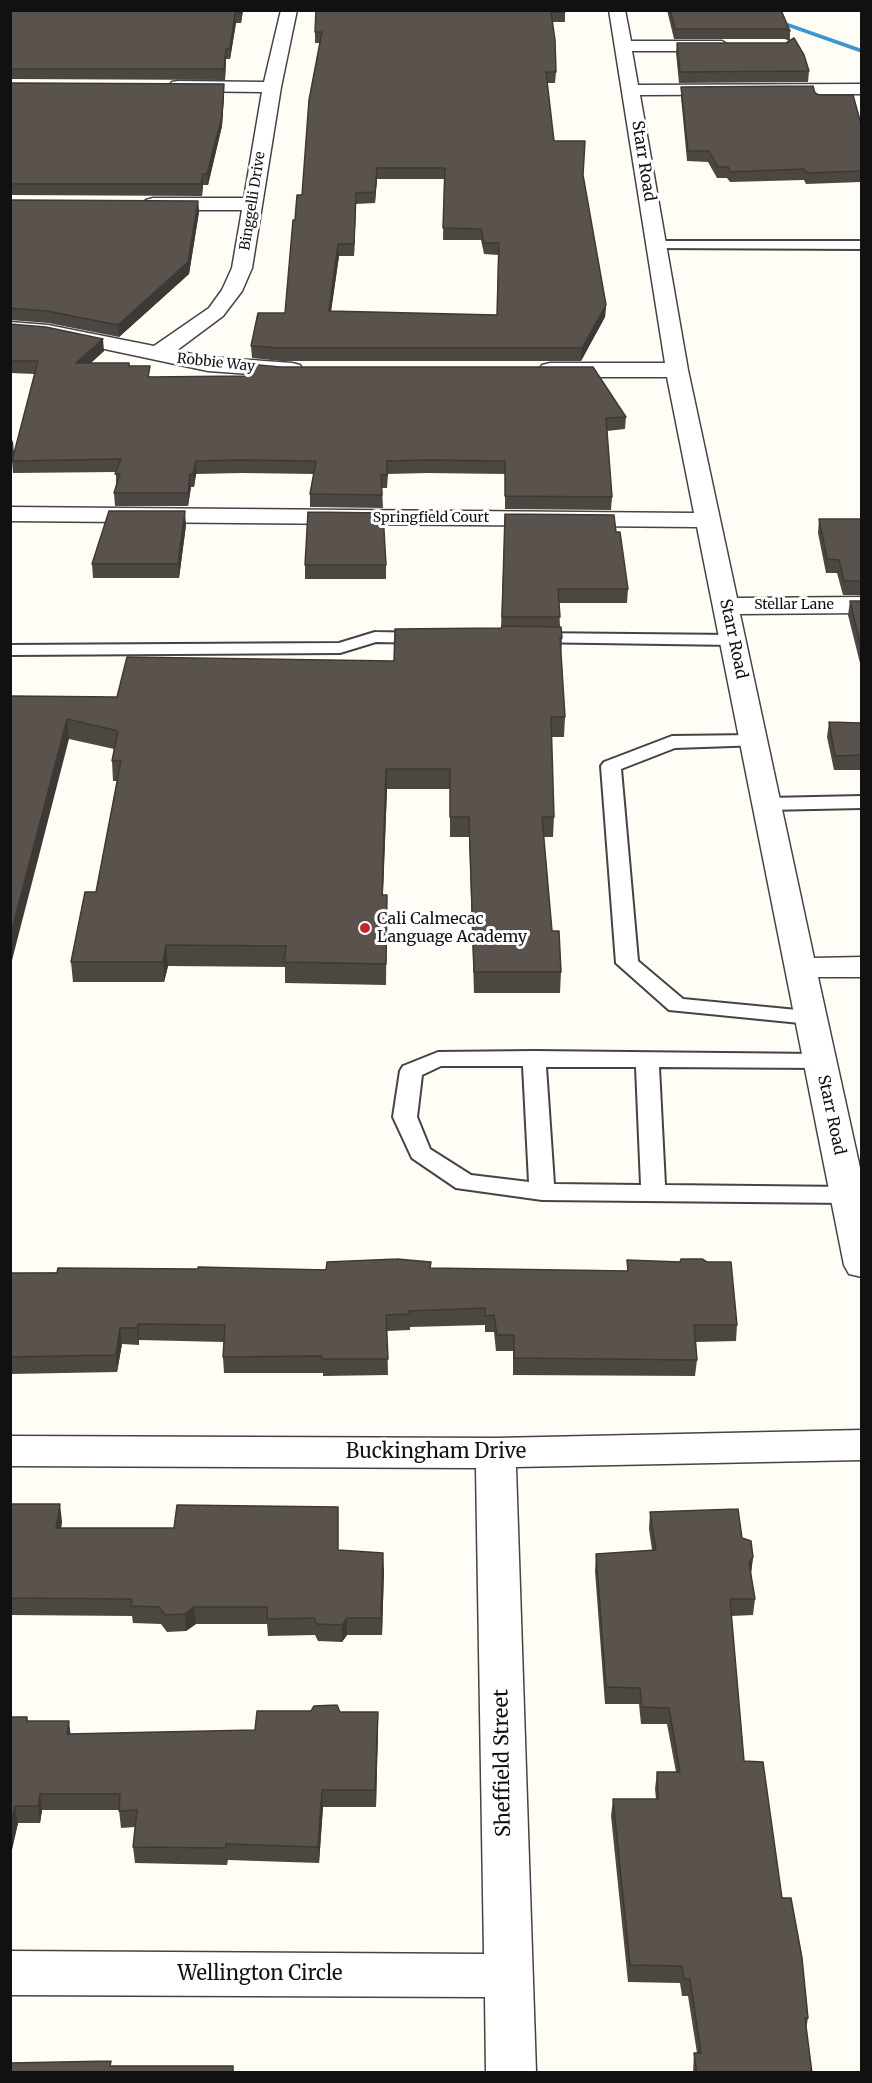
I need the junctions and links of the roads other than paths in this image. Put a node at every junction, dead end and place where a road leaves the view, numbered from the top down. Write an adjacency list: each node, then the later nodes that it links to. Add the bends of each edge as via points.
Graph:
1 (289, 10): 6 (street, Binggelli Drive)
2 (617, 10): 3 (street, Starr Road)
3 (625, 46): 4 (street); 8 (street, Starr Road)
4 (739, 46)
5 (165, 86): 6 (street)
6 (272, 87): 10 (street, Binggelli Drive)
7 (861, 88): 8 (street)
8 (631, 90): 11 (street, Starr Road)
9 (137, 204): 10 (street)
10 (252, 204): 14 (street, Binggelli Drive, via 242,268 232,291 216,312)
11 (657, 245): 12 (lane); 17 (street, Starr Road)
12 (861, 245)
13 (10, 328): 14 (street, Robbie Way, via 48,331)
14 (156, 355): 15 (street, Robbie Way, via 208,364)
15 (316, 370)
16 (526, 370): 17 (street)
17 (678, 370): 19 (street, Starr Road)
18 (10, 514): 19 (street, Springfield Court)
19 (708, 520): 21 (street, Starr Road)
20 (861, 605): 21 (street, Stellar Lane)
21 (727, 606): 24 (street, Starr Road)
22 (446, 638): 25 (lane, via 375,637 340,648)
23 (518, 638): 24 (lane)
24 (734, 640): 26 (street, Starr Road)
25 (10, 650)
26 (754, 741): 28 (street, Starr Road); 31 (lane, via 672,742 611,766 627,963 677,1005)
27 (861, 802): 28 (lane)
28 (767, 804): 30 (street, Starr Road)
29 (861, 967): 30 (street)
30 (800, 968): 31 (street, Starr Road)
31 (810, 1017): 34 (street, Starr Road)
32 (534, 1058): 33 (lane); 35 (lane); 35 (lane, via 438,1059 411,1071 405,1117 420,1153 465,1182)
33 (647, 1059): 34 (lane); 36 (lane)
34 (819, 1061): 37 (street, Starr Road)
35 (542, 1192): 36 (lane)
36 (653, 1194): 37 (lane)
37 (848, 1195): 38 (street, Starr Road)
38 (861, 1264)
39 (861, 1445): 41 (street, Buckingham Drive)
40 (10, 1451): 41 (street, Buckingham Drive)
41 (496, 1453): 43 (street, Sheffield Street)
42 (10, 1973): 43 (street, Wellington Circle)
43 (508, 1976): 44 (street, Sheffield Street)
44 (511, 2073)

